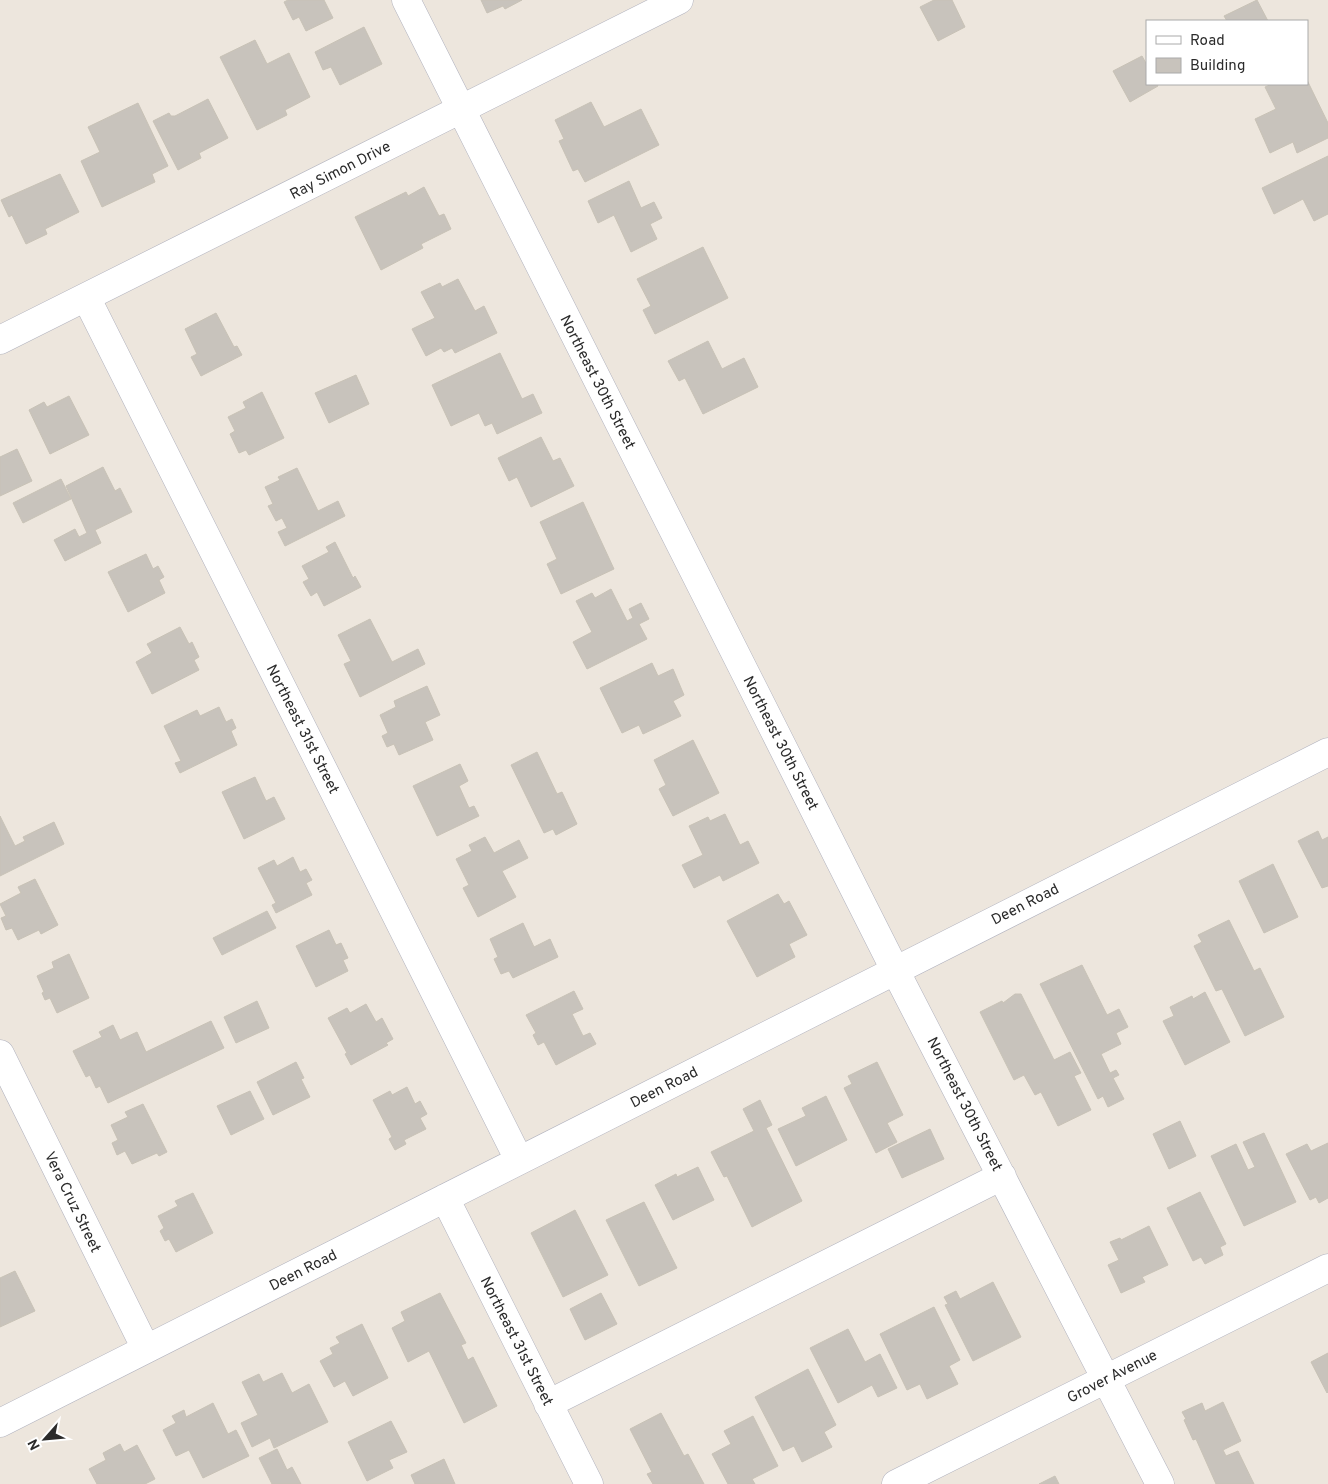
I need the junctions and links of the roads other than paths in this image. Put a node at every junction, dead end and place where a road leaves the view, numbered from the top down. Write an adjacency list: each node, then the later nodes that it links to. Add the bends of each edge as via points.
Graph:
1 (406, 0): 3 (street, Northeast 30th Street)
2 (679, 0): 3 (street, Ray Simon Drive)
3 (460, 110): 4 (street, Ray Simon Drive); 7 (street, Northeast 30th Street)
4 (86, 297): 5 (street, Ray Simon Drive); 9 (street, Northeast 31st Street)
5 (0, 340)
6 (1328, 752): 7 (street, Deen Road)
7 (895, 970): 9 (street, Deen Road); 10 (street, Northeast 30th Street)
8 (0, 1054): 13 (street, Vera Cruz Street)
9 (519, 1160): 11 (street, Deen Road)
10 (1002, 1176): 14 (street, Northeast 30th Street); 15 (street)
11 (445, 1198): 13 (street, Deen Road); 15 (street, Northeast 31st Street)
12 (1328, 1268): 14 (street, Grover Avenue)
13 (146, 1349): 16 (street, Deen Road)
14 (1107, 1378): 18 (street, Grover Avenue); 19 (street, Northeast 30th Street)
15 (548, 1404): 17 (street, Northeast 31st Street)
16 (0, 1423)
17 (589, 1484)
18 (896, 1484)
19 (1160, 1484)

